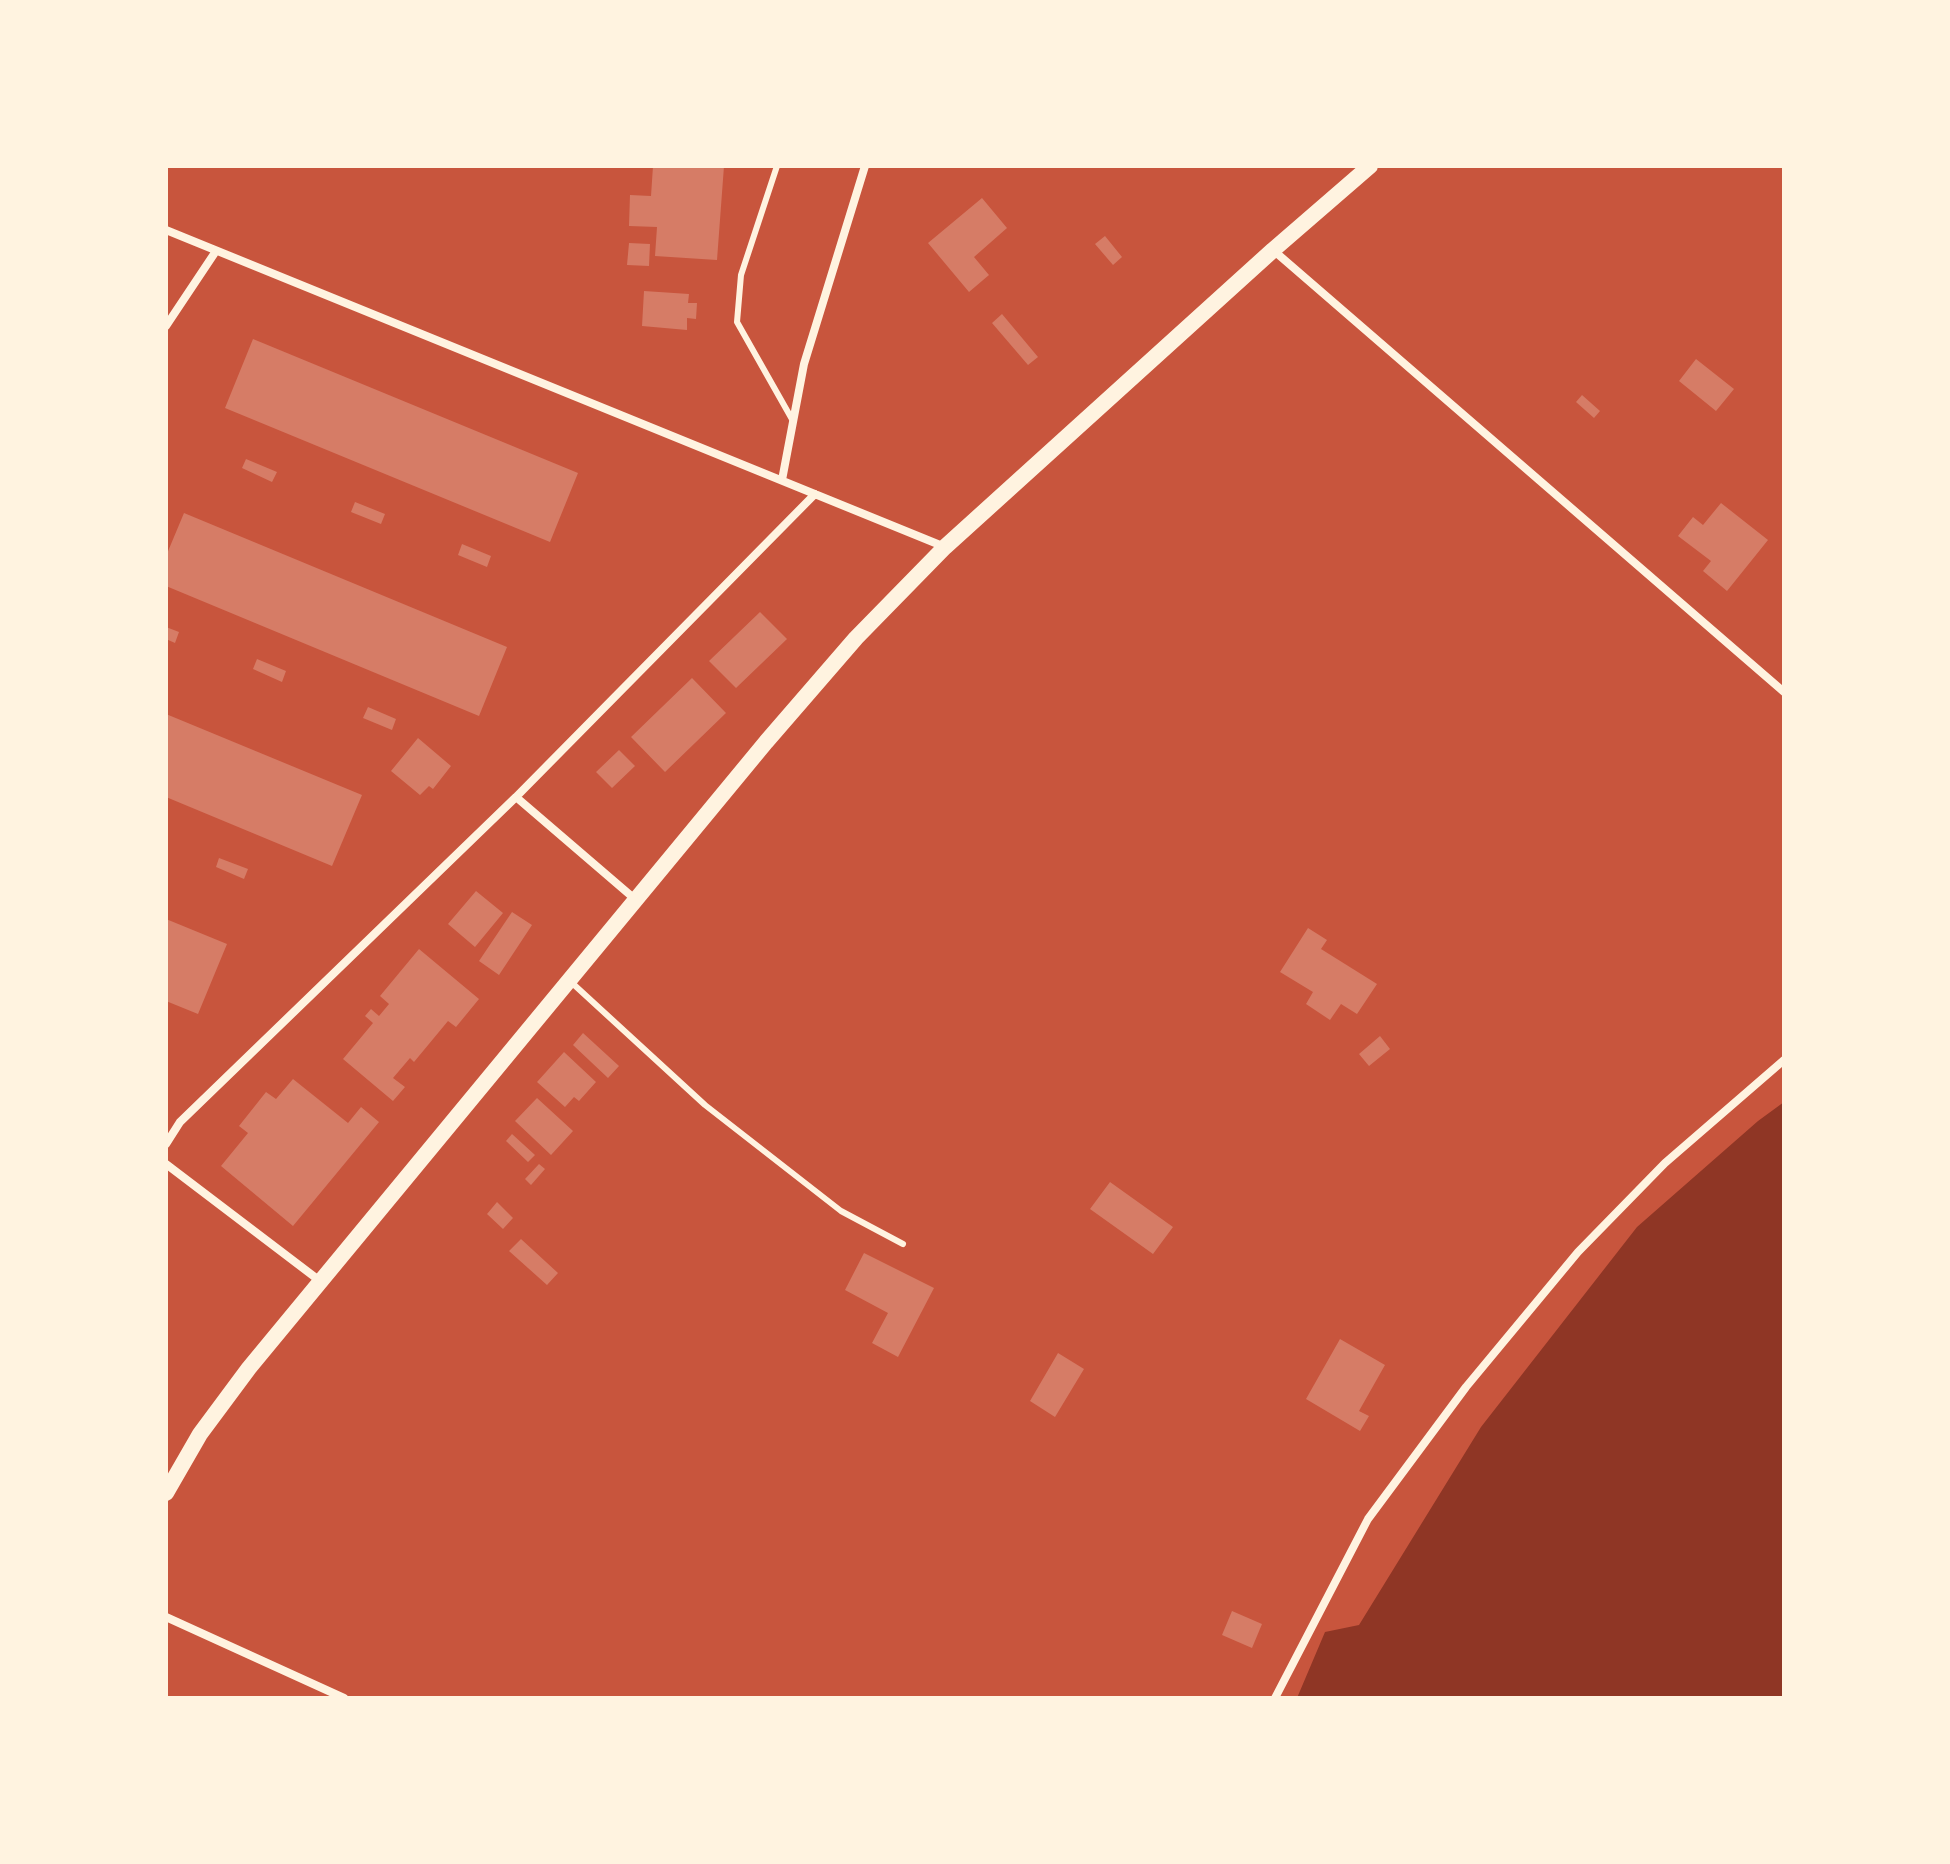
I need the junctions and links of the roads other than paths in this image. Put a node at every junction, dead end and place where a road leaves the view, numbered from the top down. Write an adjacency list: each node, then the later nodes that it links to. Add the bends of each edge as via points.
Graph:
1 (777, 166): 8 (lane, via 741,275 737,322)
2 (865, 166): 8 (street, via 804,364)
3 (1370, 166): 5 (main road)
4 (166, 230): 6 (street)
5 (1273, 250): 11 (main road); 12 (street)
6 (216, 251): 7 (street); 9 (street)
7 (166, 326)
8 (793, 421): 9 (street)
9 (782, 480): 10 (street)
10 (815, 494): 11 (street); 13 (street)
11 (945, 547): 14 (main road, via 856,638)
12 (1784, 692)
13 (516, 797): 14 (street); 17 (street, via 180,1122)
14 (636, 901): 15 (main road)
15 (570, 981): 19 (lane, via 705,1105 841,1211); 20 (main road)
16 (1784, 1060): 24 (street, via 1665,1163 1578,1252 1466,1387 1368,1519)
17 (166, 1144)
18 (166, 1164): 20 (street)
19 (903, 1244)
20 (320, 1281): 21 (main road, via 200,1434)
21 (166, 1493)
22 (166, 1617): 23 (street)
23 (344, 1698)
24 (1275, 1698)

